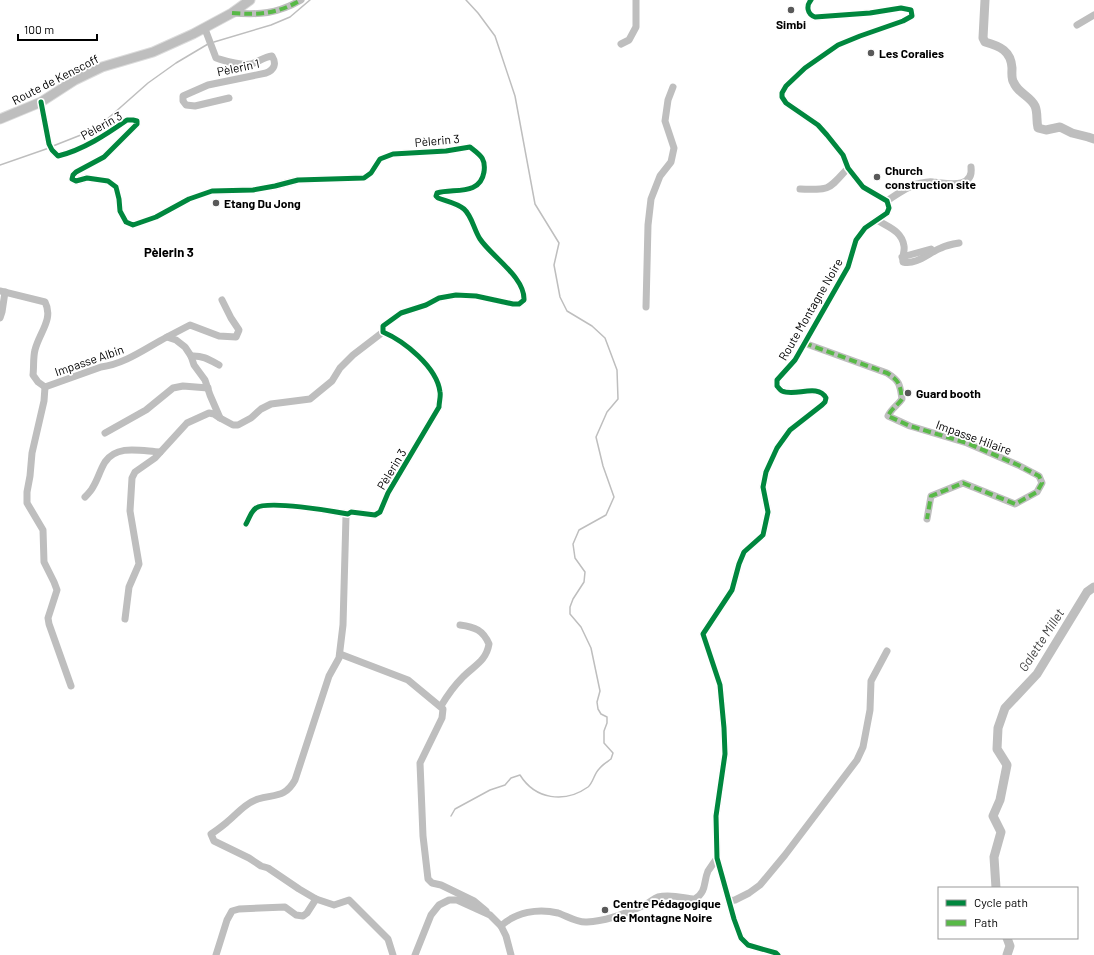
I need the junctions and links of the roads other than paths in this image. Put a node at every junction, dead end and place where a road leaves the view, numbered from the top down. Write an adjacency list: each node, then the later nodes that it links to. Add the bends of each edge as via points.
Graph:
1 (250, 0): 5 (main road, Route de Kenscoff)
2 (301, 0): 5 (street, via 270,13)
3 (636, 0): 9 (street, via 636,27 629,40)
4 (811, 0): 15 (street, via 808,3 808,10 815,16 870,13 901,8 911,10 912,13 912,16 903,21 838,45 806,68 782,93 786,103 818,125 843,155)
5 (232, 13): 8 (main road, Route de Kenscoff)
6 (1094, 15): 7 (street)
7 (1077, 25)
8 (205, 29): 11 (street, Pèlerin 1, via 216,58 243,65 272,56 275,60 271,71 266,73 208,85 183,96 186,105 195,106); 12 (main road, Route de Kenscoff, via 153,52 102,67 75,80)
9 (621, 44)
10 (673, 87): 24 (street, via 665,121 674,148 671,162 660,176 651,199)
11 (229, 98)
12 (41, 102): 13 (main road, Route de Kenscoff); 26 (street, Pèlerin 3, via 50,147 58,156 92,142 127,120 137,121 134,129 104,157 76,172 72,179 108,181 116,187 120,211 126,222 133,225 212,191 253,190 298,180 364,178 371,173 380,159 393,154 470,147 482,157 483,178 470,189 443,191 436,196 464,209 479,238 514,276 524,293 524,300 520,304 513,304 476,296 456,295 439,298 401,313 383,326)
13 (0, 119)
14 (971, 167): 17 (street, via 970,178 965,182 915,184)
15 (848, 168): 16 (street, via 828,189); 17 (street, via 863,187)
16 (800, 189)
17 (887, 201): 18 (street, Route Montagne Noire, via 887,213)
18 (877, 220): 21 (street, via 895,230 902,238 905,248); 28 (street, Route Montagne Noire, via 865,228 856,240 848,267)
19 (960, 243): 21 (street, via 941,247 916,262 903,262)
20 (935, 248): 21 (street)
21 (902, 257)
22 (2, 292): 25 (street); 31 (street, Impasse Albin, via 45,302 48,319 35,350 33,375)
23 (222, 300): 27 (street, Impasse Albin, via 239,330 236,337 219,336 190,326)
24 (646, 307)
25 (0, 318)
26 (383, 332): 33 (street, via 353,355 332,381 310,399 272,404 238,425); 37 (street, Pèlerin 3, via 396,338 422,359 434,376 440,391 439,407 388,493 380,512)
27 (168, 337): 29 (street, via 176,340); 31 (street, Impasse Albin, via 121,362)
28 (804, 343): 38 (street, Impasse Hilaire, via 895,378 900,384 902,399 888,416 910,426 967,443 1018,465 1039,476 1042,483 1037,492 1015,504 963,483 931,496); 46 (street, Route Montagne Noire, via 795,360 777,380 777,386 782,391 818,391 824,394 825,402 790,430 777,448 766,472 763,488 768,512 763,535 744,552 738,564 732,590 703,634 720,685 724,728 725,754 716,816)
29 (191, 356): 30 (street, via 205,357); 32 (street)
30 (219, 365)
31 (45, 387): 44 (street, via 26,498 43,530 44,562 57,590 48,618 49,624)
32 (208, 388): 33 (street); 34 (street, via 173,388 146,410)
33 (220, 418): 35 (street, via 209,413 187,423)
34 (105, 433)
35 (160, 452): 36 (street, via 130,450 113,454 105,461); 40 (street, via 135,472 132,478 130,511 139,564 129,587)
36 (86, 497)
37 (348, 514): 39 (street, via 320,508 269,505 252,511); 43 (street)
38 (927, 518)
39 (246, 524)
40 (125, 619)
41 (460, 626): 45 (street, via 473,627 482,633 489,644 488,651 485,657 461,678)
42 (887, 651): 48 (street, via 871,681 870,710 863,747 857,760 760,886)
43 (340, 654): 45 (street, via 408,680); 47 (street, via 329,676 295,780 290,788 243,806 211,834 214,841 268,868)
44 (71, 686)
45 (441, 706): 49 (street, via 442,718 420,763 423,836 428,879 432,884 441,885 474,901)
46 (717, 858): 48 (street, Route Montagne Noire); 50 (street, via 708,872 700,896 695,899 678,895 658,897 616,916 585,922 558,913 527,912 506,921)
47 (316, 899): 51 (street, via 303,916 296,915 285,907 232,911); 52 (street, via 334,905 349,900 388,939)
48 (729, 901): 55 (street, Route Montagne Noire, via 741,938 748,945)
49 (490, 915): 50 (street); 53 (street, via 457,900 449,900 439,905 431,915)
50 (501, 926): 54 (street)
51 (216, 955)
52 (393, 955)
53 (415, 955)
54 (511, 955)
55 (778, 955)

